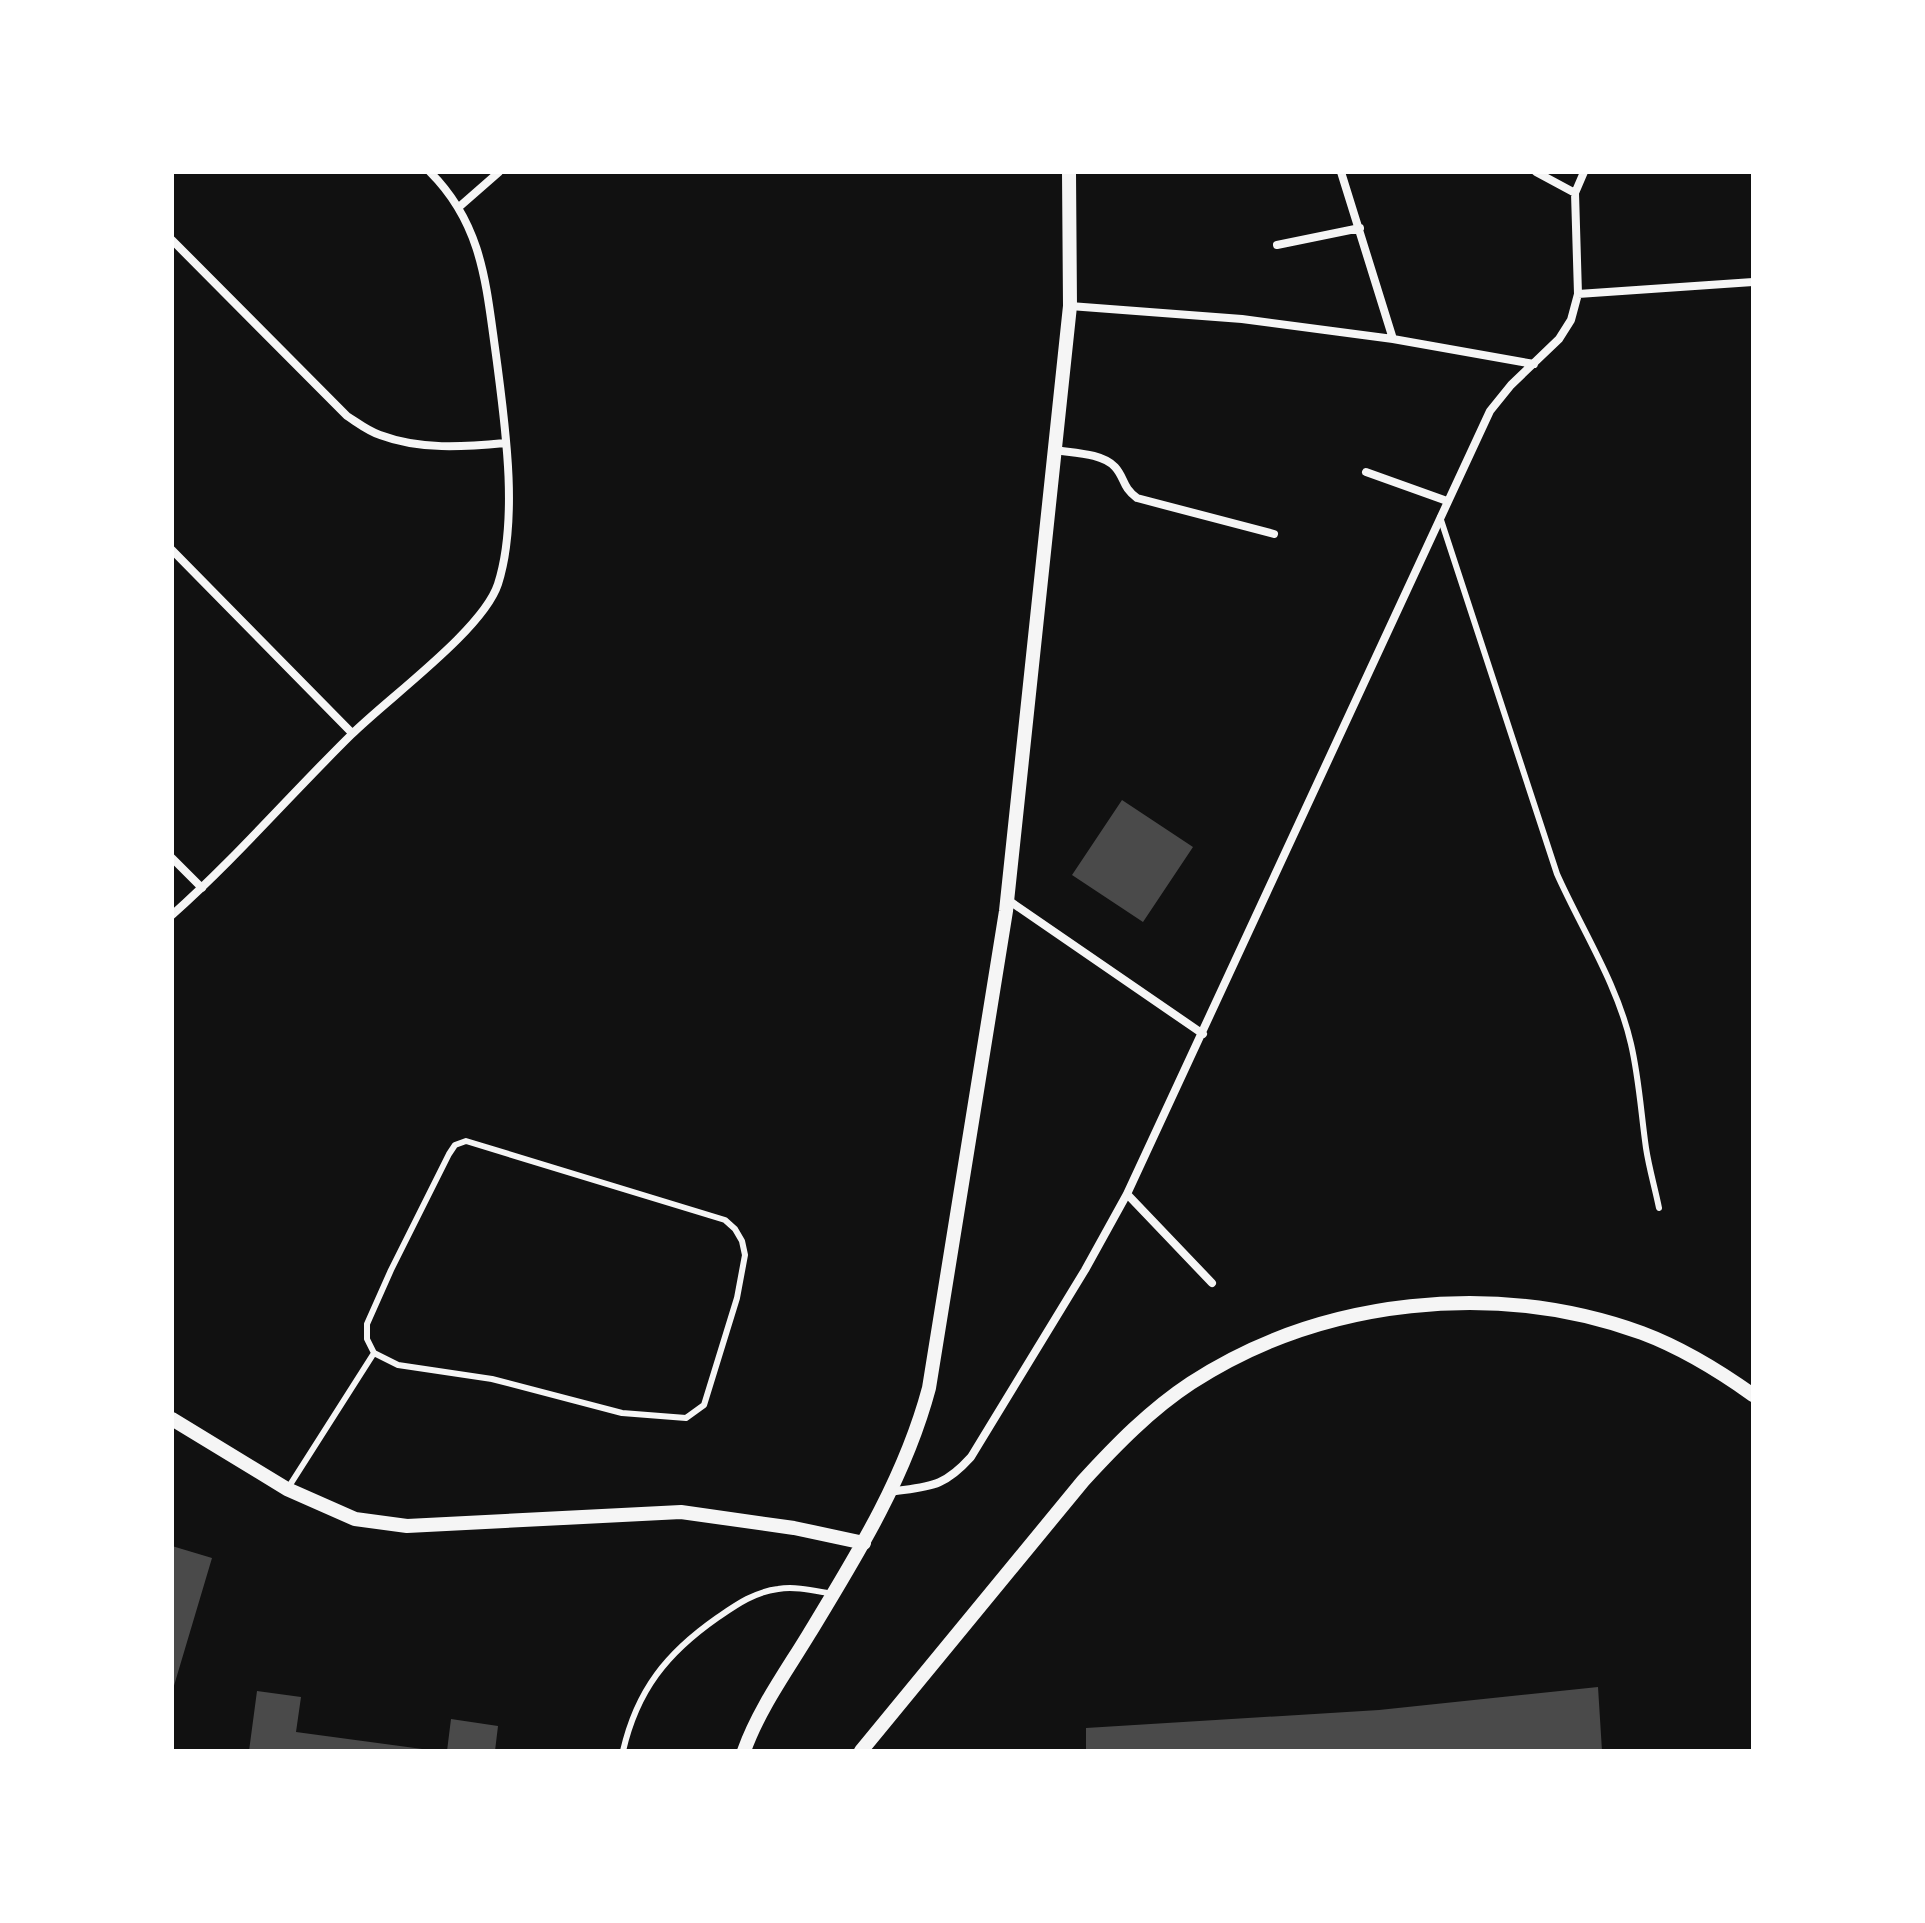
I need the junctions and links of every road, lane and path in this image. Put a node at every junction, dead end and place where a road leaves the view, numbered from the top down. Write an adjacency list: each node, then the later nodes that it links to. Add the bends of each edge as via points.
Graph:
1 (430, 172): 8 (street)
2 (499, 172): 8 (street)
3 (1069, 172): 14 (street)
4 (1341, 172): 9 (street)
5 (1536, 172): 7 (street)
6 (1584, 172): 7 (street)
7 (1575, 193): 13 (street)
8 (459, 207): 17 (street, via 482,260)
9 (1360, 228): 11 (street); 15 (street)
10 (172, 240): 17 (street, via 347,416 377,435 440,446)
11 (1277, 245)
12 (1753, 282): 13 (street)
13 (1578, 294): 16 (street, via 1571,320)
14 (1070, 306): 15 (street, via 1242,319); 18 (street)
15 (1393, 339): 16 (street)
16 (1534, 364): 20 (street, via 1490,411)
17 (505, 443): 24 (street, via 508,544 497,587 470,626)
18 (1055, 450): 22 (street, via 1109,462 1137,498); 27 (street)
19 (1366, 472): 20 (street)
20 (1447, 501): 21 (street)
21 (1440, 517): 29 (street); 31 (lane, via 1557,874 1604,968 1631,1044)
22 (1274, 534)
23 (172, 550): 24 (street)
24 (352, 733): 26 (street)
25 (172, 858): 26 (street)
26 (202, 888): 28 (street)
27 (1007, 899): 29 (street); 37 (street, via 929,1388)
28 (172, 915)
29 (1203, 1034): 30 (street)
30 (1127, 1194): 32 (street); 37 (street, via 971,1457 939,1484)
31 (1659, 1208)
32 (1212, 1283)
33 (374, 1353): 33 (lane, via 398,1365 492,1379 622,1413 686,1418 704,1405 737,1298 745,1255 742,1241 725,1220 466,1141 449,1154 367,1324); 36 (lane)
34 (1753, 1395): 42 (street, via 1685,1352 1643,1333 1554,1310 1461,1303 1414,1306 1336,1319 1277,1339 1191,1383 1115,1445)
35 (172, 1419): 36 (street)
36 (287, 1489): 38 (street, via 379,1524 681,1512)
37 (890, 1492): 38 (street)
38 (864, 1543): 39 (street)
39 (833, 1594): 40 (lane, via 793,1588 761,1592 693,1634 652,1679); 41 (street, via 763,1708)
40 (623, 1751)
41 (744, 1751)
42 (861, 1751)

